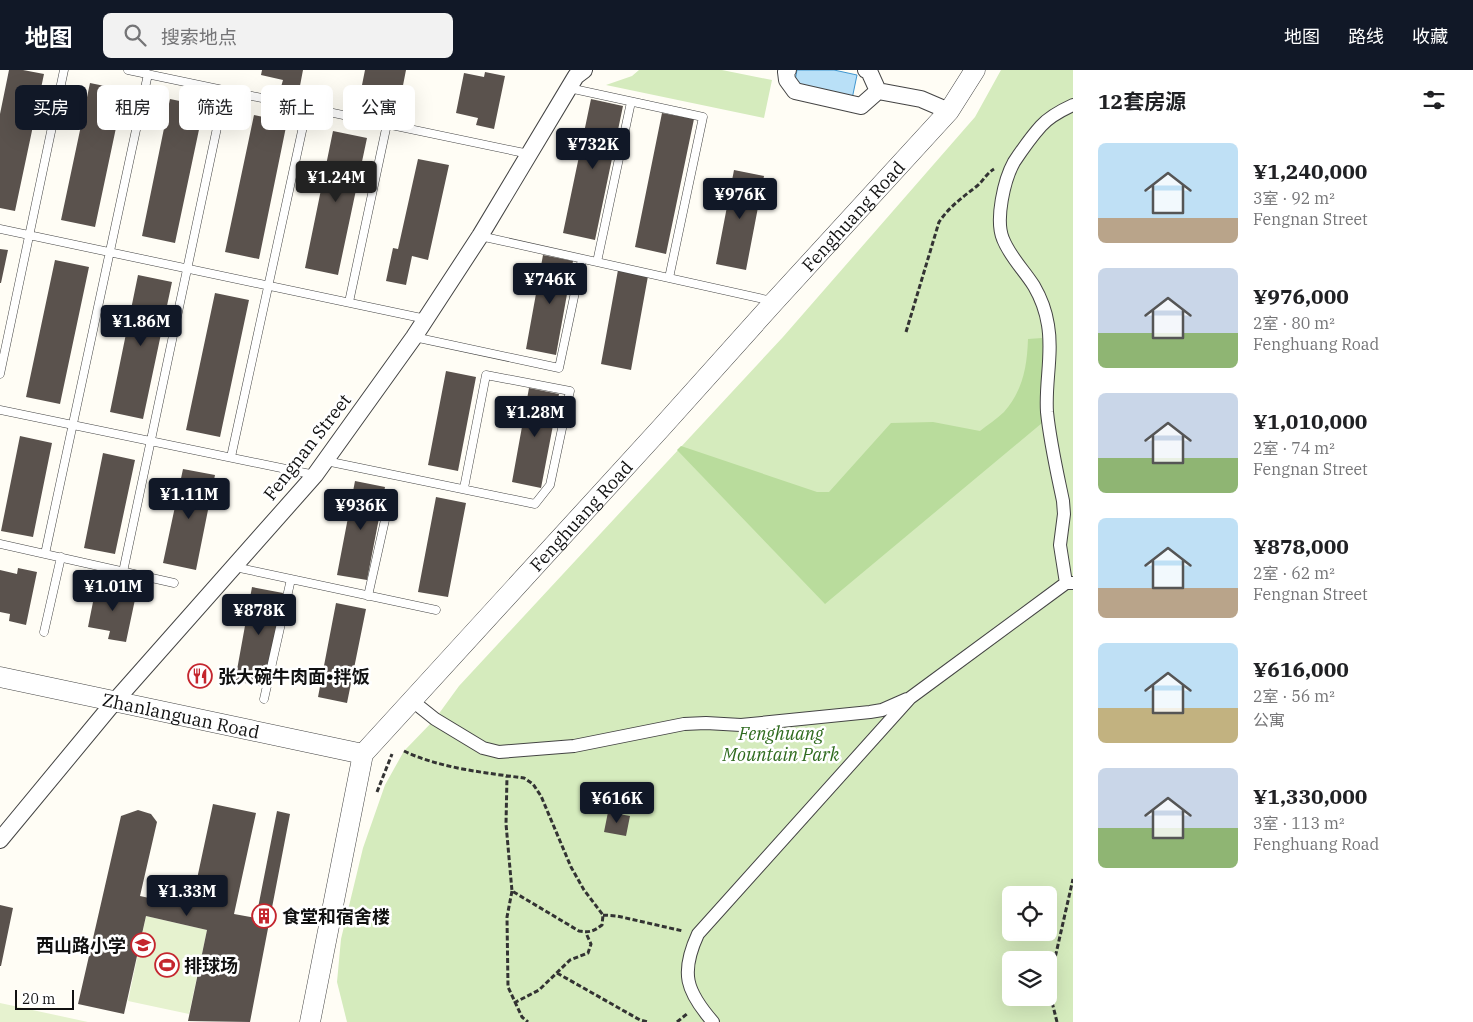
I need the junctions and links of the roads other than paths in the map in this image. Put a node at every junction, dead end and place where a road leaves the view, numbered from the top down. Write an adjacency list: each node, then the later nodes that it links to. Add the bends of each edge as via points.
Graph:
1 (64, 70): 20 (lane)
2 (128, 70): 7 (lane)
3 (584, 70): 9 (street, Fengnan Street)
4 (868, 70): 10 (street)
5 (975, 70): 13 (street, Fenghuang Road)
6 (783, 71): 10 (street, via 794,91 862,106)
7 (148, 74): 8 (lane); 22 (lane)
8 (201, 85)
9 (569, 88): 11 (lane); 18 (street, Fengnan Street)
10 (878, 91): 13 (street, via 921,99)
11 (631, 102): 24 (lane); 26 (lane, via 703,117)
12 (1073, 105): 48 (street, via 1042,124 1014,163 1003,192 999,219 1002,237 1012,256 1041,298 1048,325 1051,349 1047,411 1063,501 1060,545)
13 (949, 111): 29 (street, Fenghuang Road)
14 (217, 130): 25 (lane)
15 (302, 130): 27 (lane)
16 (385, 130): 28 (lane)
17 (415, 130): 18 (lane)
18 (529, 154): 21 (street, Fengnan Street)
19 (0, 229): 20 (lane)
20 (29, 236): 22 (lane); 32 (lane)
21 (480, 236): 23 (lane); 30 (street, Fengnan Street)
22 (109, 252): 25 (lane); 34 (lane)
23 (582, 259): 24 (lane); 31 (lane, via 559,368)
24 (597, 262): 26 (lane)
25 (188, 268): 27 (lane); 35 (lane)
26 (669, 278): 29 (lane)
27 (269, 285): 28 (lane); 36 (lane)
28 (349, 302): 30 (lane)
29 (774, 302): 57 (street, Fenghuang Road)
30 (426, 319): 31 (street, Fengnan Street)
31 (414, 337): 37 (street, Fengnan Street)
32 (0, 374)
33 (0, 410): 34 (lane)
34 (72, 424): 35 (lane); 42 (lane)
35 (151, 441): 36 (lane); 45 (lane)
36 (231, 457): 38 (lane)
37 (326, 460): 38 (street, Fengnan Street); 39 (lane)
38 (316, 475): 44 (street, Fengnan Street)
39 (464, 488): 39 (lane, via 535,504 550,485 570,391 486,374)
40 (389, 502): 49 (lane)
41 (0, 544): 42 (lane)
42 (45, 554): 43 (lane)
43 (61, 557): 45 (lane); 51 (lane)
44 (234, 566): 46 (lane); 55 (street, Fengnan Street)
45 (123, 572): 47 (lane)
46 (291, 579): 49 (lane); 54 (lane)
47 (174, 583)
48 (1070, 583): 53 (street)
49 (368, 596): 50 (lane)
50 (436, 610)
51 (44, 632)
52 (0, 677): 55 (street, Zhanlanguan Road)
53 (910, 698): 56 (street, via 870,712 741,725 684,724 574,746 499,752 483,748); 60 (street, via 698,934 689,954 690,989)
54 (264, 699)
55 (115, 701): 57 (street, Zhanlanguan Road); 58 (street, Fengnan Street)
56 (420, 707)
57 (363, 754): 59 (street)
58 (0, 840)
59 (310, 1022)
60 (713, 1022)

